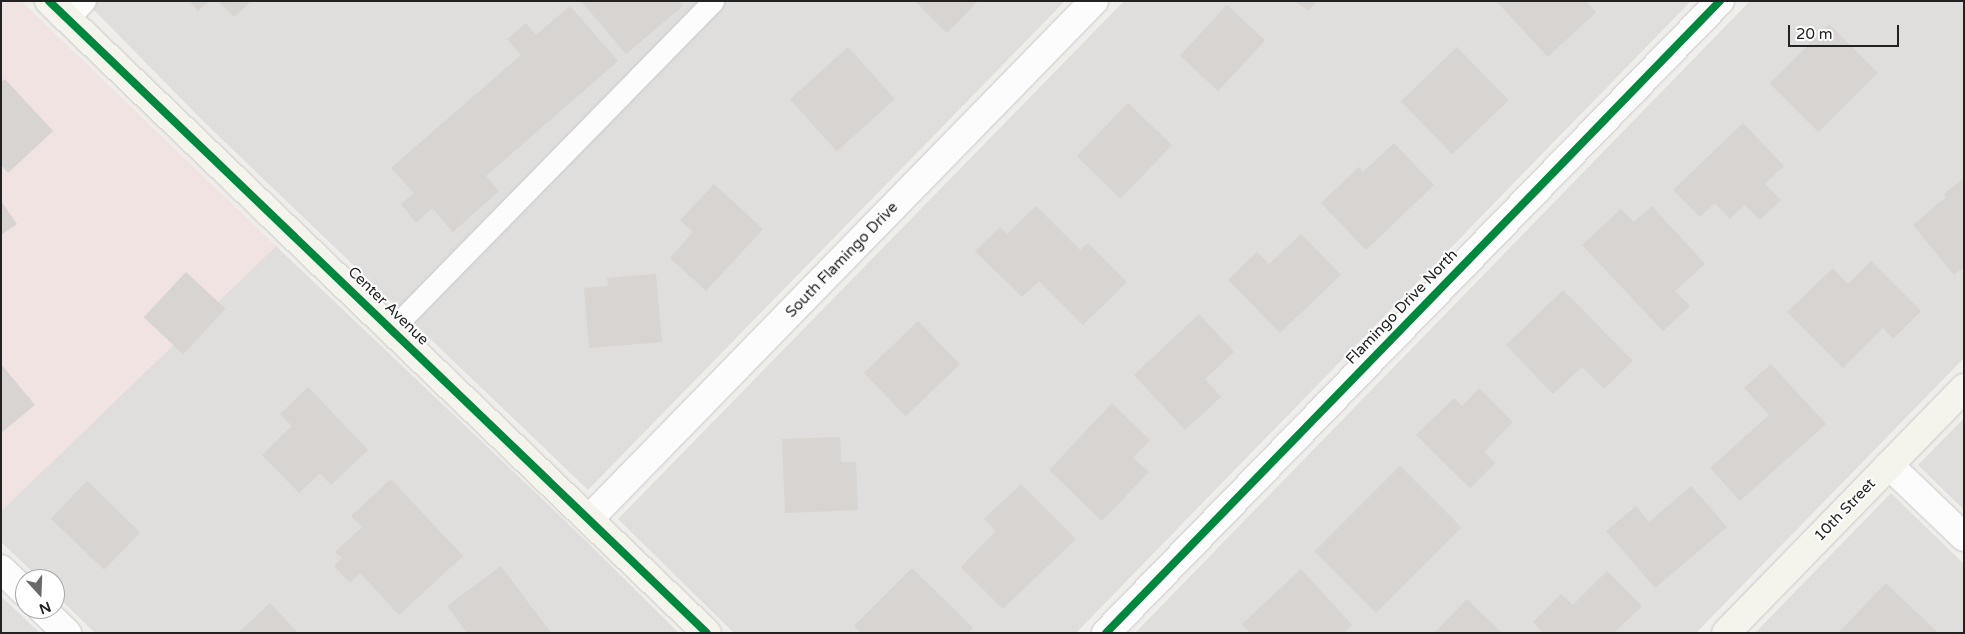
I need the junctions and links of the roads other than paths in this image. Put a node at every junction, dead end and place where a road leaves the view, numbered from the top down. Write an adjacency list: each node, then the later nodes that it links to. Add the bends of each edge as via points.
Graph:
1 (713, 1): 5 (lane)
2 (1094, 1): 8 (street, South Flamingo Drive)
3 (1720, 1): 15 (street, Flamingo Drive North)
4 (67, 7): 5 (street, Center Avenue)
5 (392, 329): 8 (street, Center Avenue)
6 (1964, 388): 7 (street, 10th Street)
7 (1889, 465): 9 (street); 16 (street, 10th Street)
8 (590, 518): 14 (street, Center Avenue)
9 (1964, 537)
10 (1, 569): 11 (street)
11 (15, 582)
12 (52, 619): 13 (street)
13 (67, 633)
14 (707, 633)
15 (1106, 633)
16 (1726, 633)

